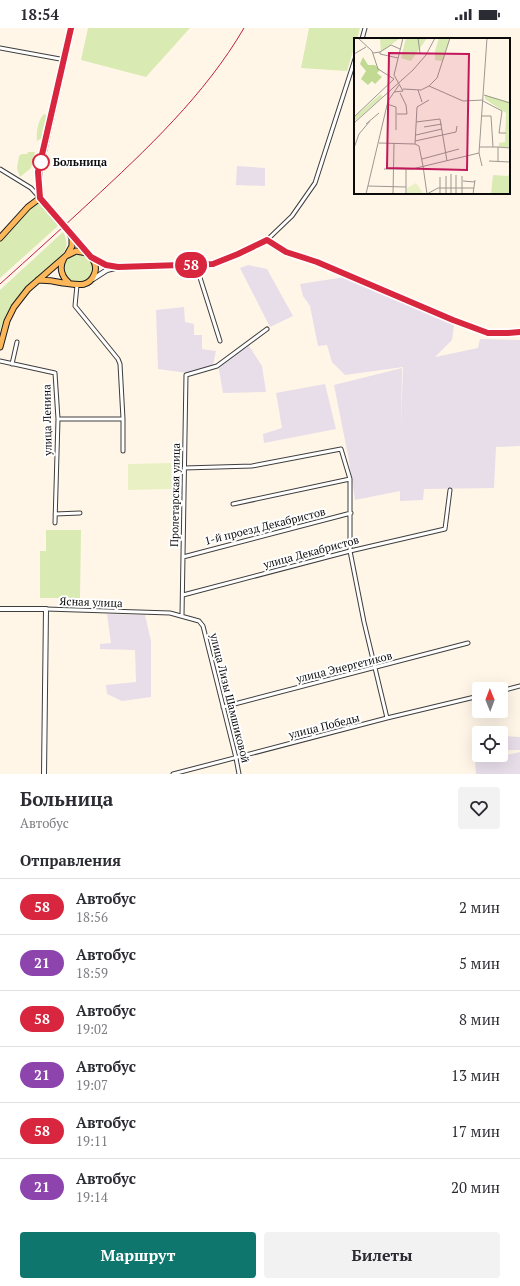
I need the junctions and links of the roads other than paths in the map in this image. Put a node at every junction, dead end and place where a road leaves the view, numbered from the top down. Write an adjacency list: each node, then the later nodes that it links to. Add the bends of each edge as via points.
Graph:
1 (71, 28): 8 (main road, via 38,172)
2 (365, 28): 3 (street)
3 (362, 38)
4 (0, 48): 5 (street)
5 (60, 59)
6 (354, 62): 11 (street, via 315,183 292,216)
7 (0, 169): 8 (street, via 31,188)
8 (40, 198): 9 (main road); 10 (main road, via 28,207)
9 (69, 232): 12 (main road, via 72,246); 13 (main road)
10 (0, 238)
11 (267, 240): 14 (street, via 213,264); 20 (street, via 286,252 317,262 488,333)
12 (66, 256): 13 (main road, via 76,251); 16 (main road); 18 (main road, via 61,267 62,274)
13 (90, 256): 15 (street, via 106,265); 17 (main road, via 95,263 95,270)
14 (196, 265): 15 (street); 21 (street)
15 (118, 267): 17 (street, via 107,270)
16 (38, 280): 18 (main road); 23 (main road, via 14,307)
17 (89, 281): 18 (main road)
18 (75, 285): 27 (street, via 75,306 120,364)
19 (267, 329): 29 (street, Пролетарская улица, via 217,366 186,375)
20 (520, 332)
21 (220, 341)
22 (17, 342): 25 (street)
23 (0, 347)
24 (0, 361): 25 (street, улица Ленина)
25 (12, 364): 26 (street, улица Ленина, via 55,373)
26 (58, 419): 27 (street); 35 (street, улица Ленина)
27 (123, 419): 28 (street)
28 (123, 451)
29 (184, 468): 30 (street, via 252,466 341,449); 38 (street, Пролетарская улица)
30 (350, 479): 32 (street); 34 (street)
31 (450, 490): 37 (street, улица Декабристов, via 445,529)
32 (233, 504)
33 (80, 513): 35 (street)
34 (351, 513): 37 (street); 38 (street, 1-й проезд Декабристов)
35 (55, 514): 36 (street, улица Ленина)
36 (55, 523)
37 (350, 551): 39 (street, улица Декабристов); 44 (street)
38 (183, 557): 39 (street, Пролетарская улица)
39 (183, 596): 42 (street, Пролетарская улица)
40 (0, 609): 41 (street, Ясная улица)
41 (46, 610): 42 (street, Ясная улица, via 170,613); 51 (street)
42 (182, 616): 48 (street, улица Лизы Шамшиковой, via 199,621 203,626)
43 (468, 643): 44 (street, улица Энергетиков)
44 (376, 668): 48 (street, улица Энергетиков); 49 (street)
45 (520, 686): 46 (street)
46 (508, 689)
47 (472, 698): 49 (street, улица Победы)
48 (223, 707): 50 (street, улица Лизы Шамшиковой)
49 (387, 718): 50 (street, улица Победы)
50 (236, 758): 52 (street, улица Победы); 53 (street, улица Лизы Шамшиковой)
51 (44, 774)
52 (174, 774)
53 (239, 774)

